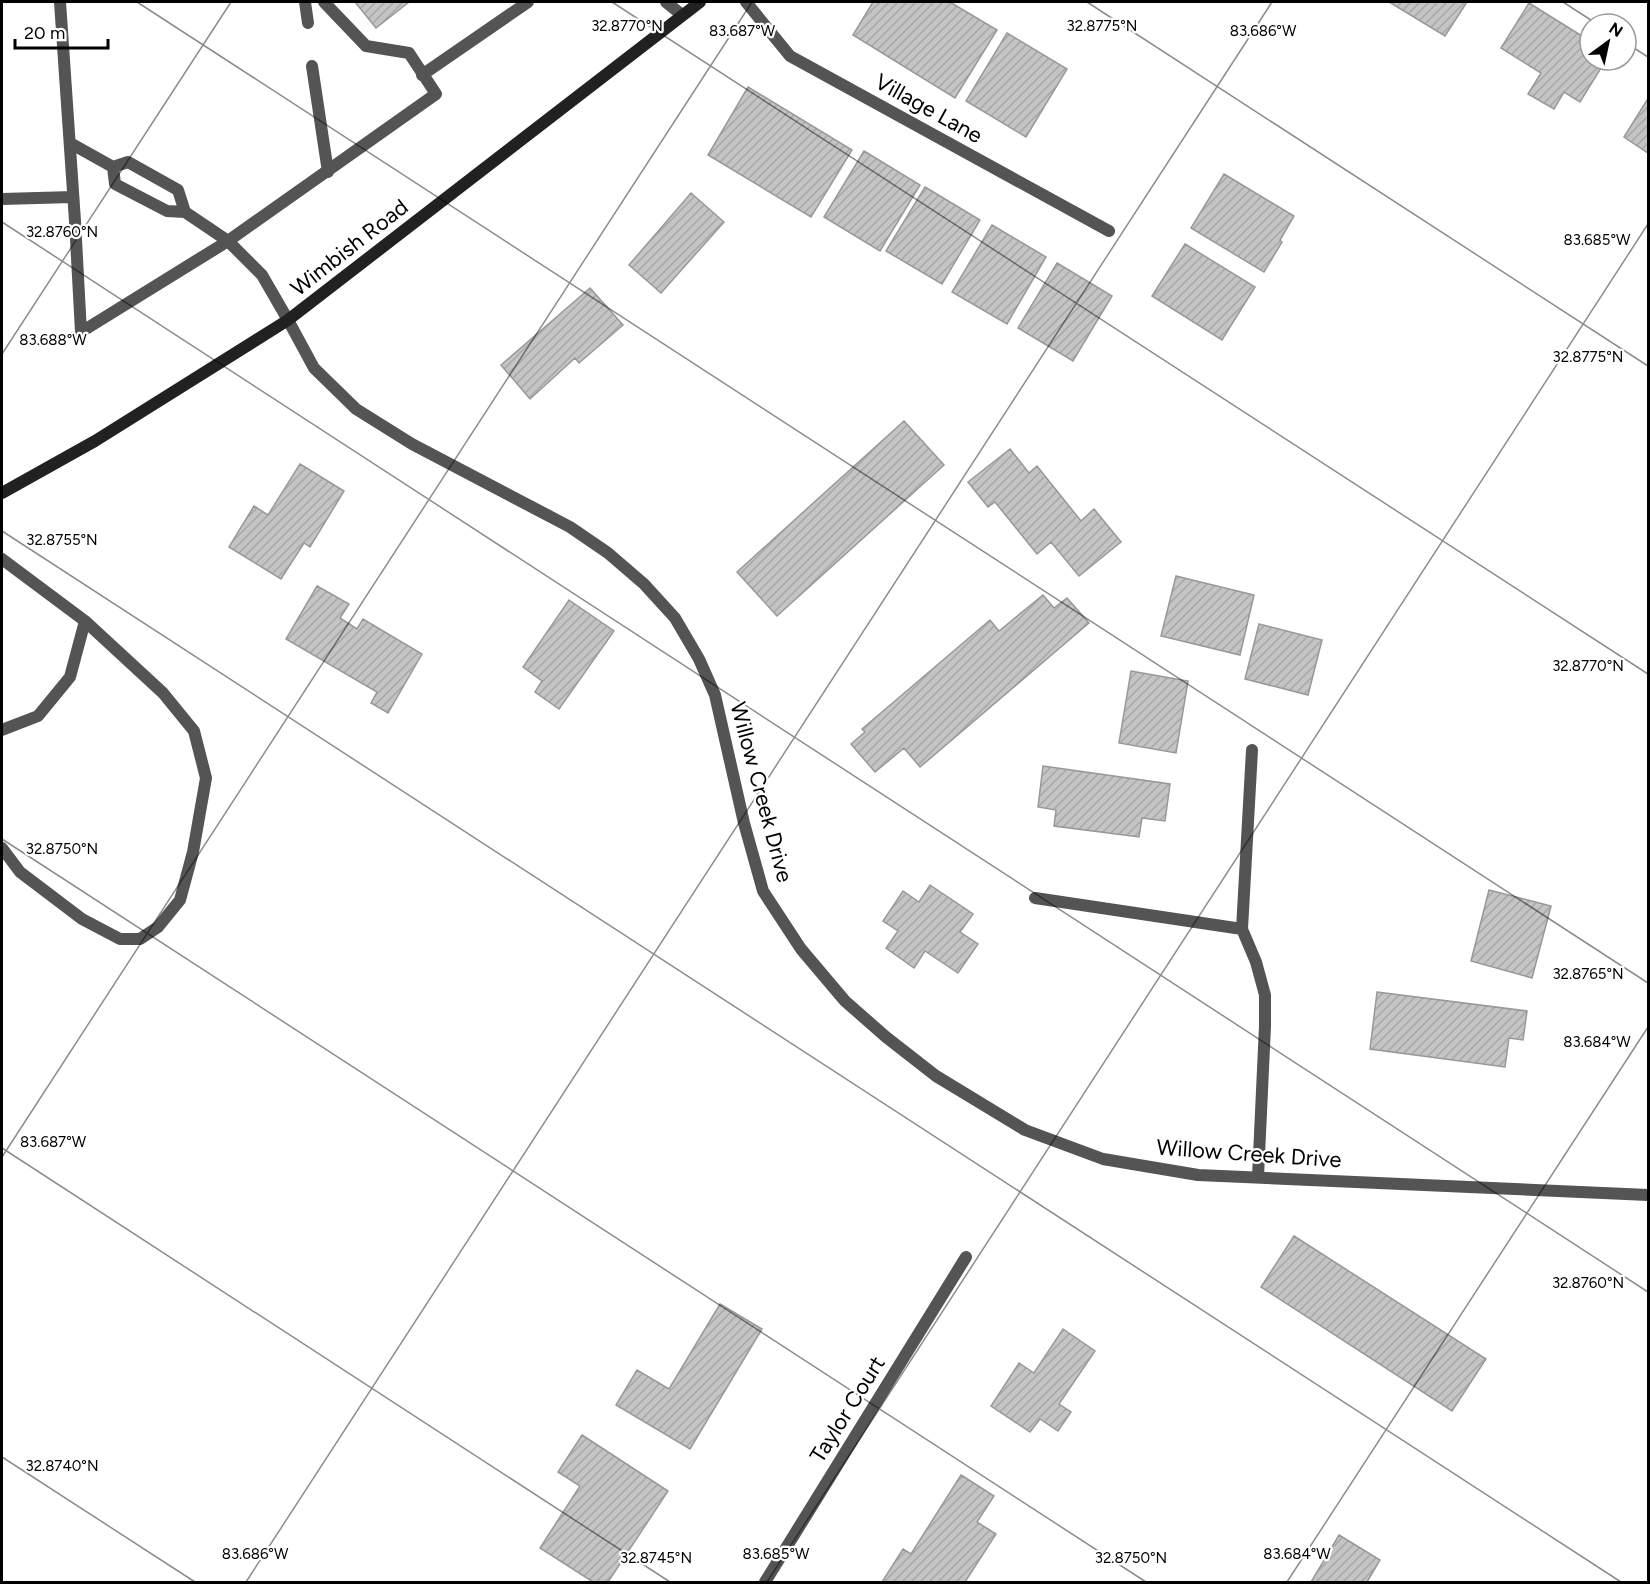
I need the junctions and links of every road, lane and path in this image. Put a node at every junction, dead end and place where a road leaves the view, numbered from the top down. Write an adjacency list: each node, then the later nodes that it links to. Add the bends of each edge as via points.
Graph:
1 (60, 2): 12 (street)
2 (305, 2): 9 (street)
3 (324, 2): 11 (street, via 366,46 409,53)
4 (528, 2): 11 (street)
5 (666, 2): 8 (street)
6 (700, 2): 8 (street, Wimbish Road)
7 (747, 2): 18 (street, Village Lane, via 789,56)
8 (682, 15): 20 (street, Wimbish Road)
9 (308, 23)
10 (312, 66): 14 (street)
11 (422, 75): 14 (street, via 436,94)
12 (70, 143): 13 (street); 15 (street)
13 (113, 167): 17 (street, via 115,184 167,211); 17 (street, via 128,162 178,190)
14 (328, 172): 19 (street)
15 (73, 197): 16 (street); 19 (street, via 81,332)
16 (2, 199)
17 (185, 212): 19 (street, Willow Creek Drive)
18 (1108, 231)
19 (228, 241): 20 (street, Willow Creek Drive, via 262,275)
20 (288, 320): 21 (street, Wimbish Road, via 95,441); 29 (street, Willow Creek Drive, via 314,369 356,409 412,444 570,526 644,584 675,618 715,694 764,891 801,949 845,1001 936,1076 1025,1131 1103,1159 1197,1175)
21 (2, 493)
22 (2, 559): 23 (street)
23 (85, 621): 24 (street, via 70,677 38,716); 26 (street, via 163,693 194,731 206,778 180,900 158,927 140,939 120,939 82,919 20,872)
24 (2, 730)
25 (1252, 750): 28 (street)
26 (2, 848)
27 (1035, 898): 28 (street)
28 (1242, 929): 29 (street, via 1265,995)
29 (1258, 1177): 30 (street, Willow Creek Drive)
30 (1648, 1195)
31 (966, 1257): 32 (street, Taylor Court)
32 (765, 1582)

